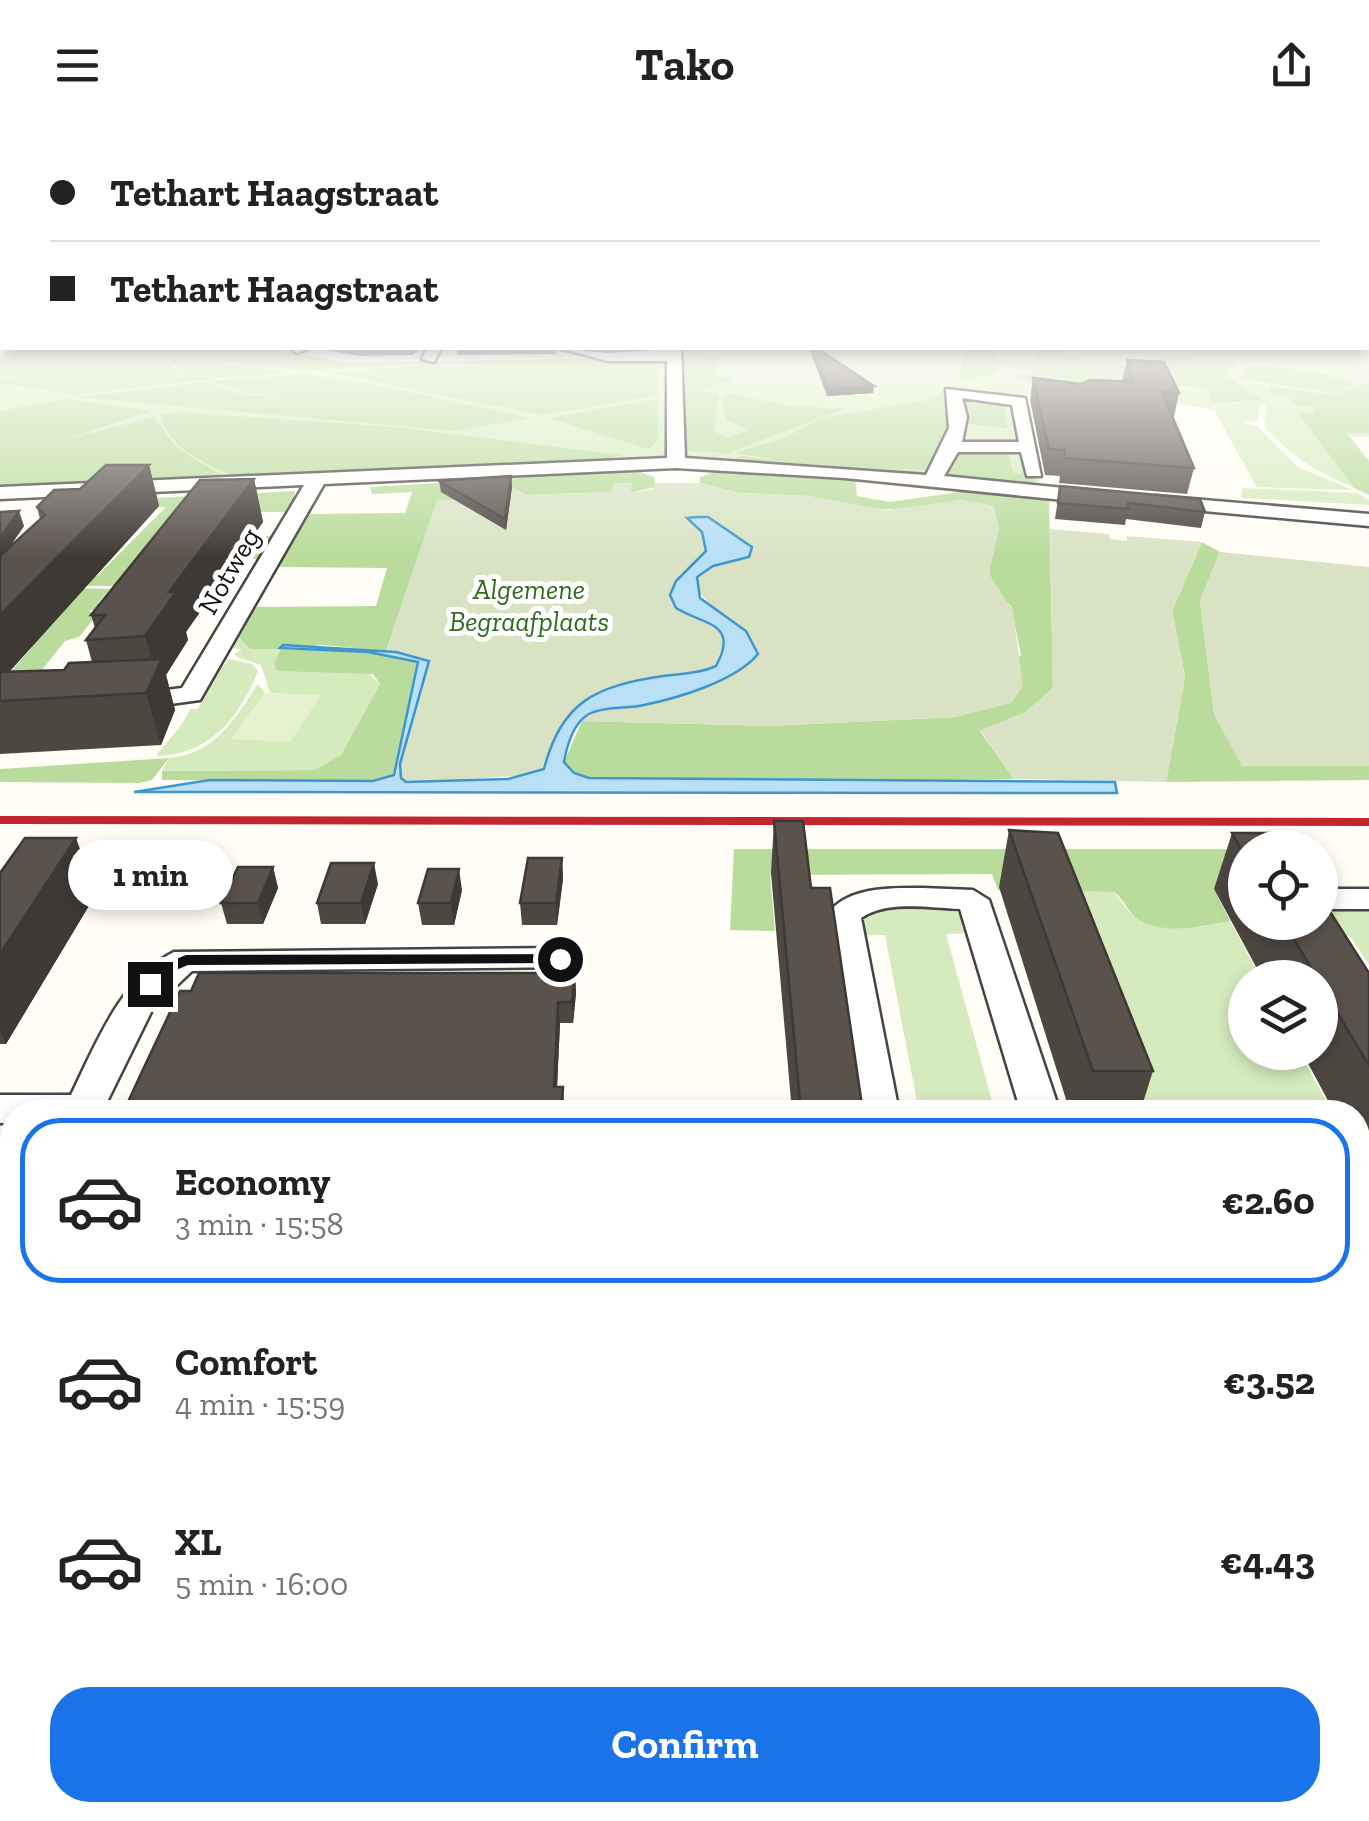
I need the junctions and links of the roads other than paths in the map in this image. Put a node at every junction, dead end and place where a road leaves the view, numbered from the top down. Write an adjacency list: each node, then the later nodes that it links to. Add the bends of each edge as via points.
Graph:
1 (675, 400): 6 (street)
2 (956, 400): 4 (street, via 962,412)
3 (1018, 400): 5 (street)
4 (953, 447): 5 (street); 9 (street)
5 (1029, 447): 7 (street)
6 (676, 463): 8 (street); 9 (street)
7 (1034, 472)
8 (318, 478): 11 (street); 16 (street, Notweg, via 191,695)
9 (931, 482): 13 (street)
10 (1234, 487): 13 (street)
11 (90, 489): 12 (street); 14 (street, via 73,509)
12 (0, 493)
13 (1235, 510): 15 (street)
14 (0, 512)
15 (1369, 520)
16 (108, 703)
17 (1338, 899): 18 (street)
18 (1369, 899)
19 (560, 959): 20 (street, via 186,960 150,984)
20 (89, 1100)
21 (876, 1100): 22 (street, via 844,914 870,900 972,900)
22 (1037, 1100)

